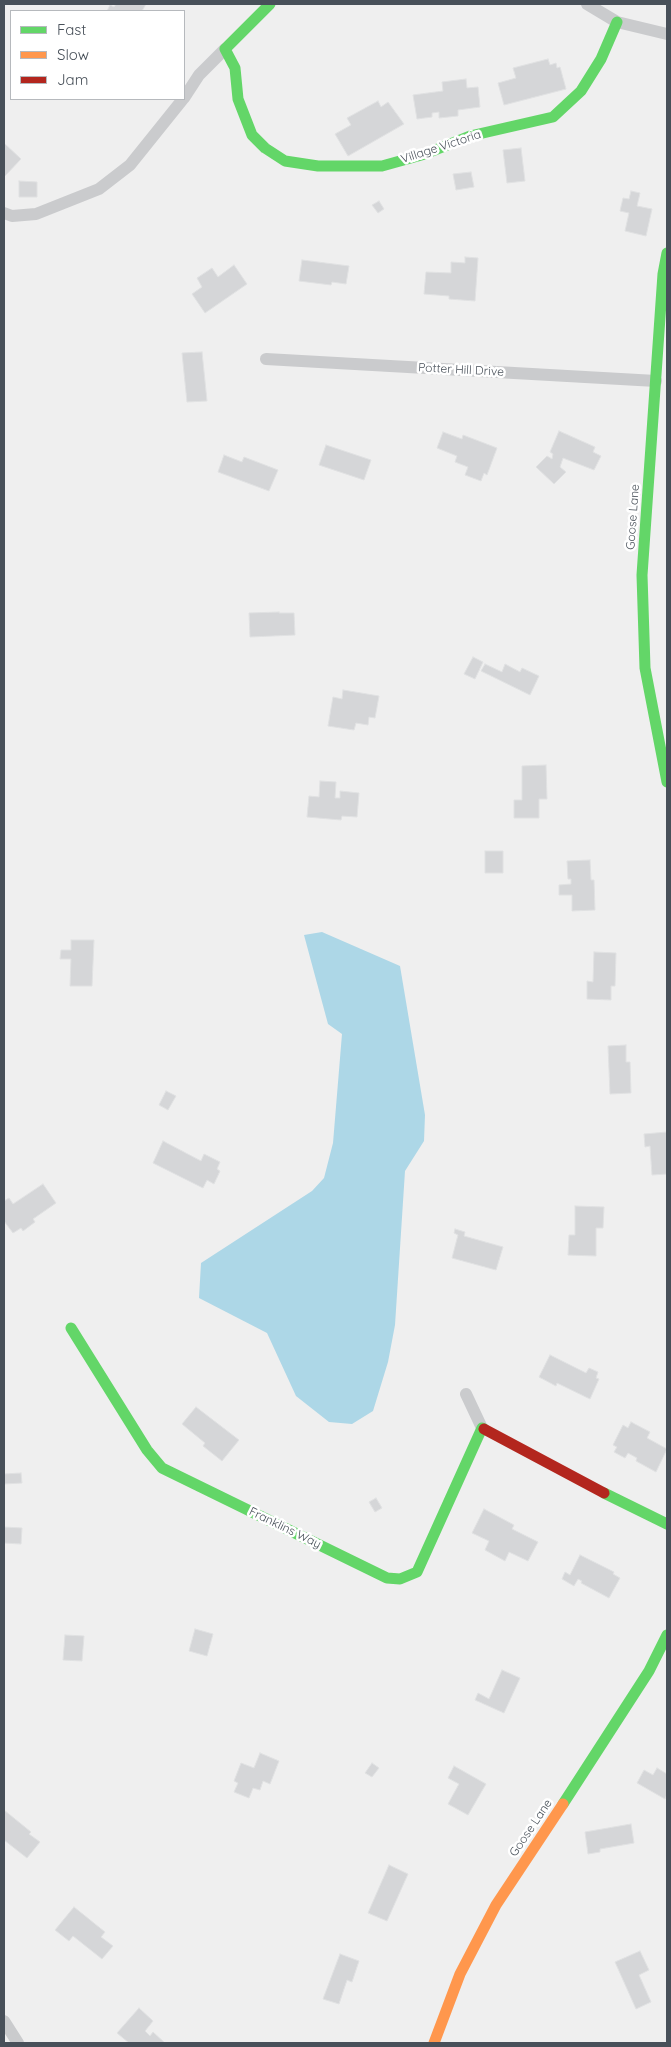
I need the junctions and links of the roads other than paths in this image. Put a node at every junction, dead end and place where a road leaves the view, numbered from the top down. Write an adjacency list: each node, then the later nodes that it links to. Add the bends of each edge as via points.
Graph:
1 (270, 4): 5 (street)
2 (587, 4): 3 (street)
3 (617, 22): 4 (street); 5 (street, Village Victoria, via 582,91 553,117 470,136 425,154 382,166 318,166 285,161 265,148 252,135 238,100 235,68)
4 (667, 34)
5 (225, 49): 6 (street, via 199,74)
6 (185, 96)
7 (182, 100): 8 (street, via 130,165 99,189 36,214 12,216)
8 (4, 213)
9 (667, 253): 11 (street, Goose Lane)
10 (266, 359): 11 (street, Potter Hill Drive)
11 (656, 381): 12 (street, Goose Lane, via 642,575 645,668)
12 (667, 782)
13 (71, 1328): 15 (street, Franklins Way, via 147,1450 162,1468 387,1578 400,1579 417,1572)
14 (466, 1394): 15 (street)
15 (482, 1428): 16 (street)
16 (667, 1524)
17 (667, 1635): 20 (street, Goose Lane, via 649,1671 598,1753 496,1905 460,1974)
18 (4, 2021): 19 (street)
19 (18, 2043)
20 (434, 2043)

